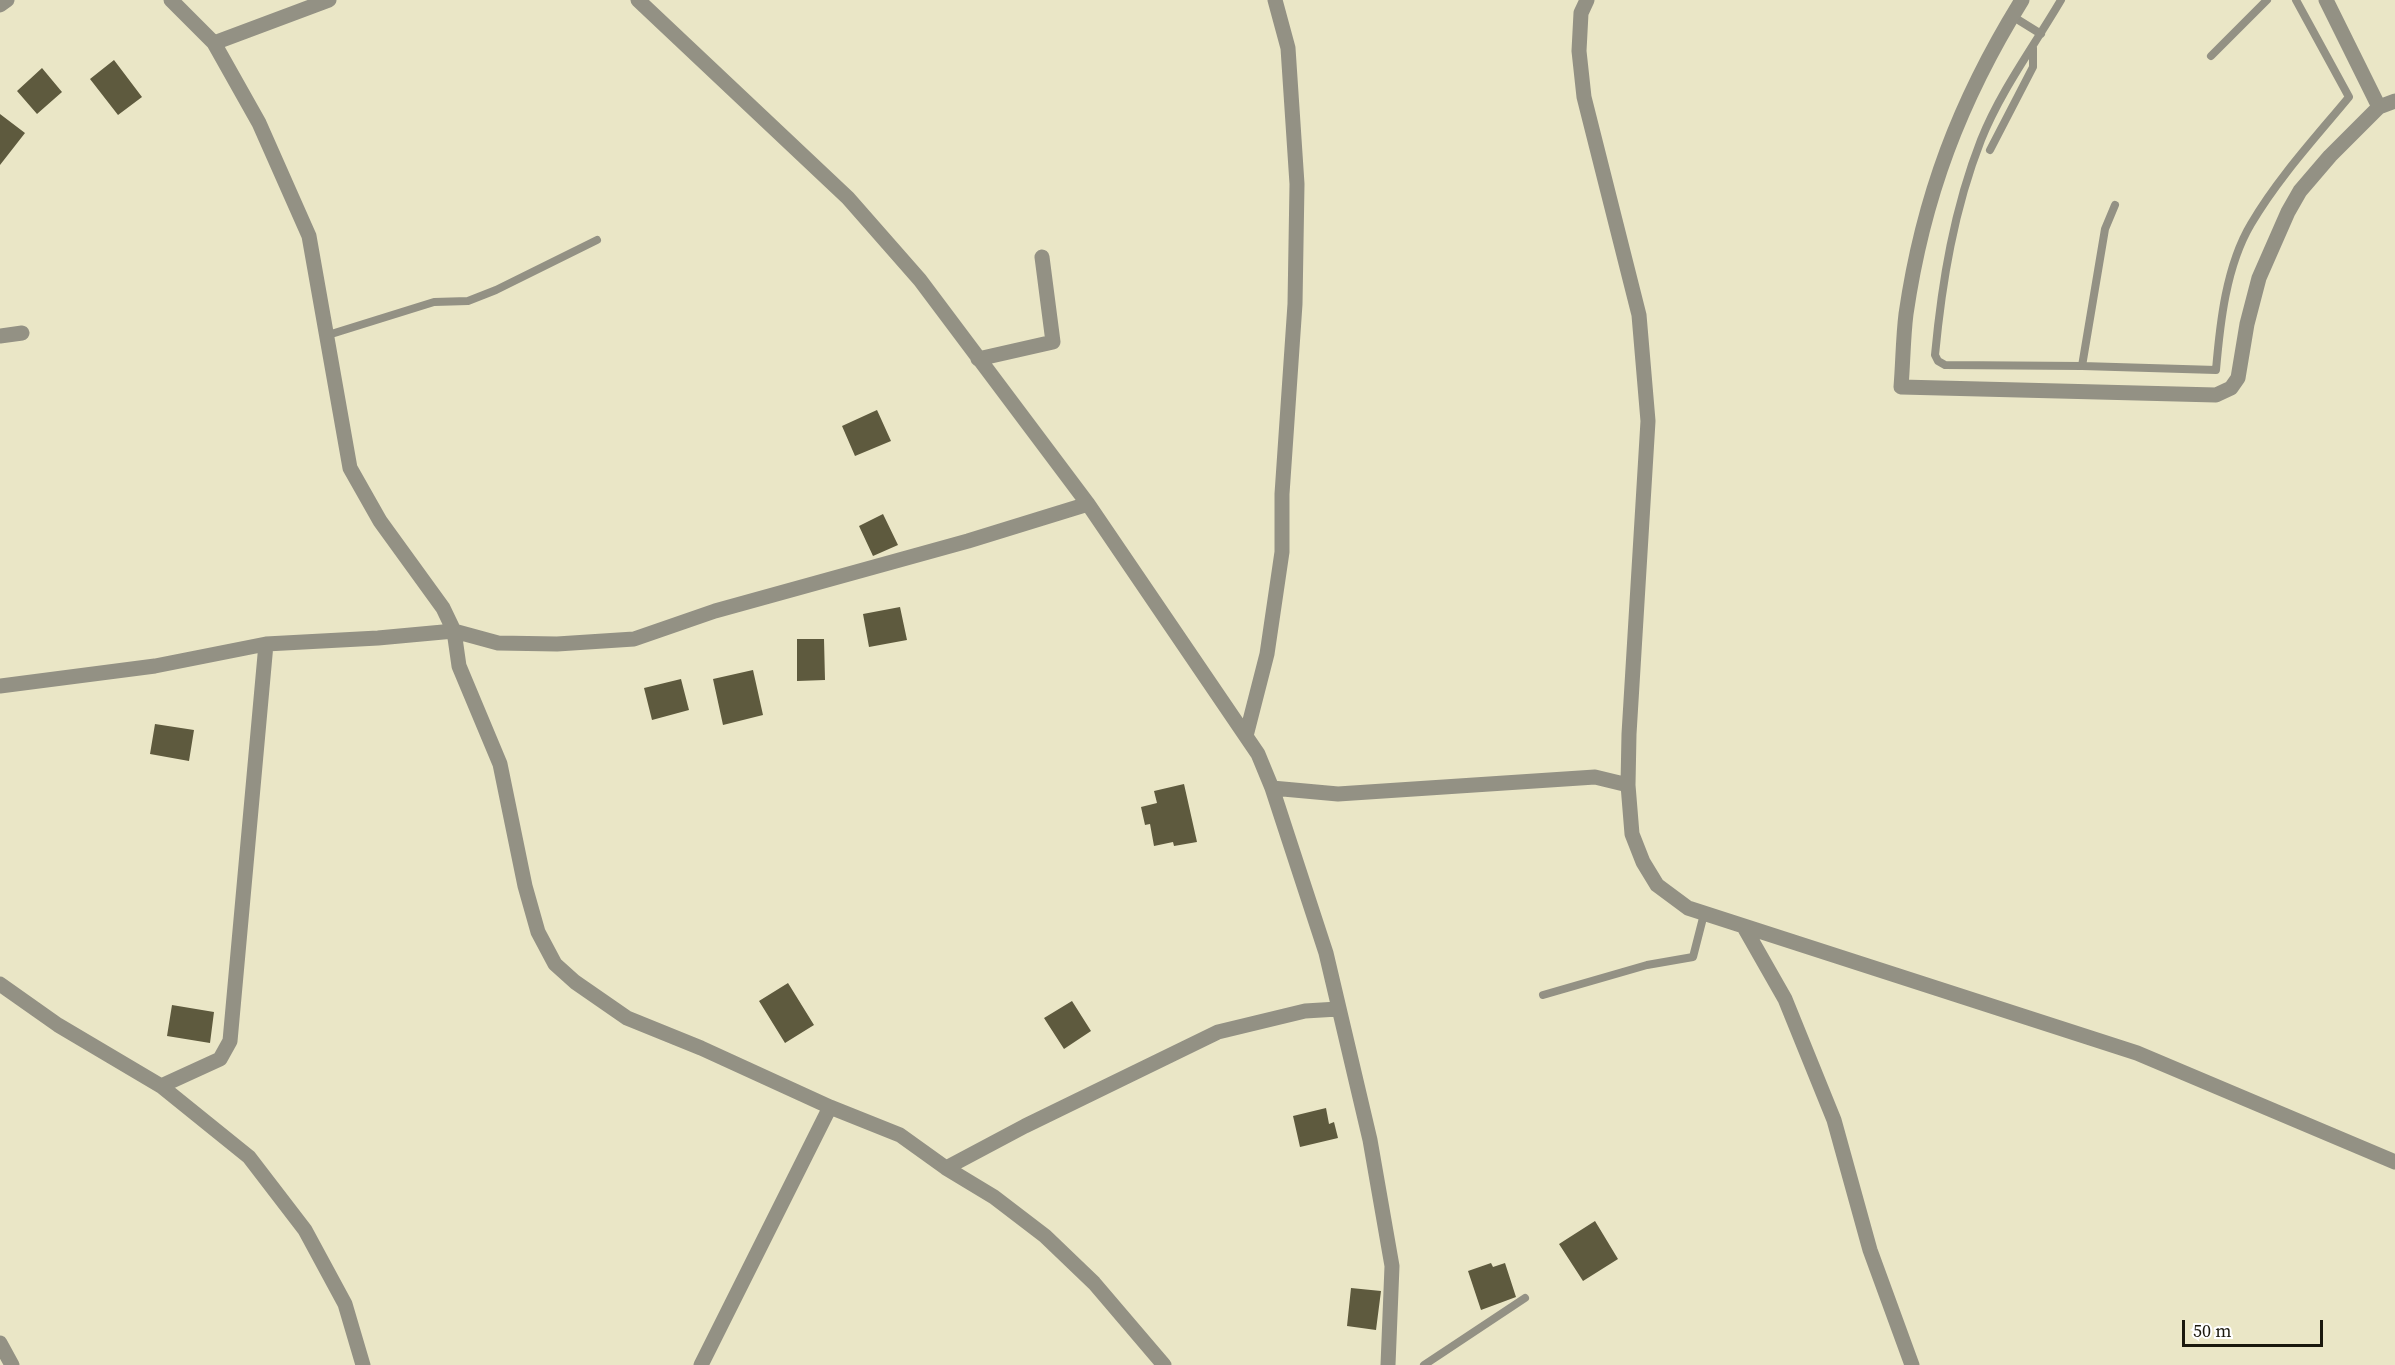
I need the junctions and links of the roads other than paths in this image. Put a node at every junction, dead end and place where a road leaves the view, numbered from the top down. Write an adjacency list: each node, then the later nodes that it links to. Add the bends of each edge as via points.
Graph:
1 (7, 0): 12 (street)
2 (171, 0): 15 (street)
3 (329, 0): 15 (street)
4 (638, 0): 27 (street, via 848,198 920,280)
5 (1275, 0): 33 (street, via 1288,48 1298,184 1295,304 1282,494 1282,552 1267,654)
6 (1587, 0): 34 (street, via 1581,13 1579,51 1584,98 1639,315 1648,421)
7 (2022, 0): 13 (street)
8 (2061, 0): 14 (lane)
9 (2267, 0): 17 (lane)
10 (2296, 0): 28 (lane, via 2349,97 2279,182 2250,226 2231,273 2220,321 2216,370)
11 (2326, 0): 19 (street)
12 (0, 5)
13 (2012, 16): 14 (lane); 19 (street, via 1971,90 1934,188 1906,316 1901,387 2204,395 2227,392 2238,378 2259,278 2288,212 2330,156)
14 (2041, 34): 16 (lane)
15 (214, 43): 25 (street, via 259,123 309,236)
16 (2033, 46): 20 (lane, via 2033,67); 28 (lane, via 1982,138 1956,218 1935,355 1945,365)
17 (2211, 56)
18 (2395, 101): 19 (street)
19 (2379, 107)
20 (1990, 150)
21 (2115, 205): 28 (lane, via 2105,229)
22 (597, 240): 25 (lane, via 468,301 434,302)
23 (1042, 257): 27 (street, via 1053,342)
24 (22, 333): 26 (street)
25 (327, 335): 30 (street, via 350,468 380,521 443,608)
26 (0, 336)
27 (978, 360): 29 (street)
28 (2082, 366)
29 (1088, 504): 30 (street, via 715,611 634,639 498,643); 33 (street)
30 (454, 631): 31 (street); 42 (street, via 459,666 500,764 538,932 555,964 627,1018)
31 (266, 644): 32 (street, via 155,666); 41 (street, via 230,1041 220,1059)
32 (0, 686)
33 (1246, 736): 35 (street)
34 (1628, 785): 35 (street, via 1595,777 1338,794); 36 (street, via 1632,834 1657,885 1688,908)
35 (1272, 788): 40 (street, via 1326,953)
36 (1704, 914): 37 (street); 39 (lane, via 1693,957)
37 (1744, 927): 43 (street, via 2137,1053); 53 (street, via 1785,999 1834,1120 1870,1250)
38 (0, 984): 41 (street, via 58,1025)
39 (1543, 995)
40 (1338, 1009): 44 (street, via 1305,1011 1218,1032); 51 (street, via 1370,1140 1392,1266)
41 (161, 1086): 48 (street, via 249,1157 305,1230 345,1304)
42 (830, 1107): 44 (street, via 900,1135); 49 (street)
43 (2395, 1162)
44 (946, 1168): 50 (street, via 994,1197 1045,1236 1094,1283)
45 (1525, 1298): 52 (lane)
46 (0, 1342): 47 (street)
47 (12, 1365)
48 (363, 1365)
49 (701, 1365)
50 (1164, 1365)
51 (1388, 1365)
52 (1424, 1365)
53 (1912, 1365)

